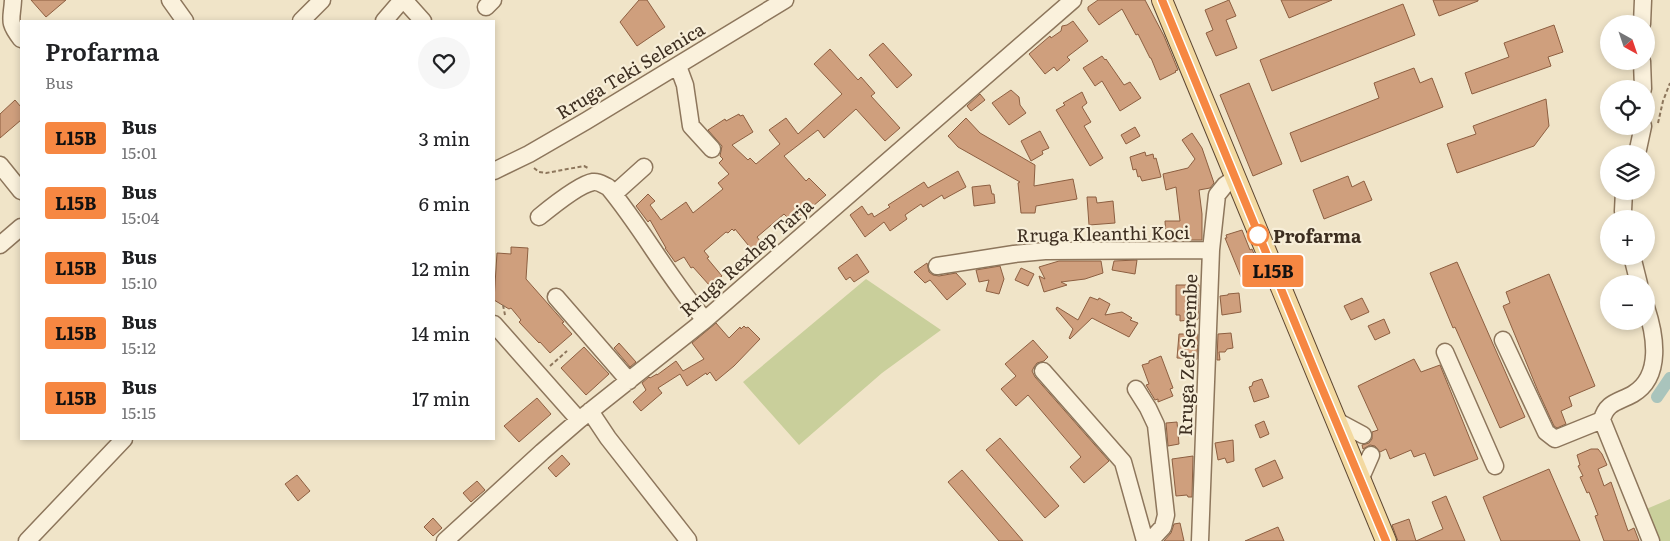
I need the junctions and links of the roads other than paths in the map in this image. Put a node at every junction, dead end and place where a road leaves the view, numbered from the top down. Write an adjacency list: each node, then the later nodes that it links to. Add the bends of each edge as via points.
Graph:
1 (13, 0): 14 (street, via 10,20)
2 (170, 0): 10 (street)
3 (322, 0): 11 (street)
4 (403, 0): 12 (street); 13 (street)
5 (785, 0): 15 (street, Rruga Teki Selenica)
6 (1073, 0): 29 (street, Rruga Rexhep Tarja)
7 (1162, 0): 20 (main road)
8 (1643, 0): 9 (street)
9 (1642, 15)
10 (184, 20)
11 (302, 20)
12 (385, 20)
13 (422, 20)
14 (20, 38)
15 (678, 66): 16 (street, via 685,85 691,126); 19 (street, Rruga Teki Selenica)
16 (712, 149)
17 (0, 164): 21 (street)
18 (644, 167): 22 (street)
19 (495, 170)
20 (1235, 178): 26 (street, Rruga Zef Serembe, via 1217,194); 38 (main road)
21 (20, 189)
22 (614, 194): 23 (street, via 599,182 592,182); 29 (street, via 686,298)
23 (539, 217)
24 (20, 228): 25 (street)
25 (0, 245)
26 (1211, 250): 27 (street, Rruga Kleanthi Koci, via 1045,251); 50 (street, Rruga Zef Serembe)
27 (937, 266)
28 (556, 297): 35 (street)
29 (705, 320): 35 (street, Rruga Rexhep Tarja)
30 (495, 325): 37 (street)
31 (1653, 330): 39 (street, via 1655,356 1648,378 1634,393 1610,405)
32 (1503, 340): 39 (street, via 1546,432 1555,439)
33 (1446, 352): 43 (street)
34 (1043, 371): 48 (street, via 1123,462)
35 (629, 381): 37 (street, Rruga Rexhep Tarja)
36 (1136, 389): 49 (street, via 1156,425 1166,515 1162,527)
37 (584, 416): 45 (street, via 608,438); 47 (street, Rruga Rexhep Tarja)
38 (1335, 420): 40 (street); 44 (main road)
39 (1602, 420): 52 (street)
40 (1363, 435)
41 (123, 440): 46 (street)
42 (1371, 455): 44 (street)
43 (1495, 466)
44 (1360, 480): 51 (main road)
45 (688, 540)
46 (27, 541)
47 (445, 541)
48 (1145, 541)
49 (1150, 541)
50 (1200, 541)
51 (1386, 541)
52 (1651, 541)

